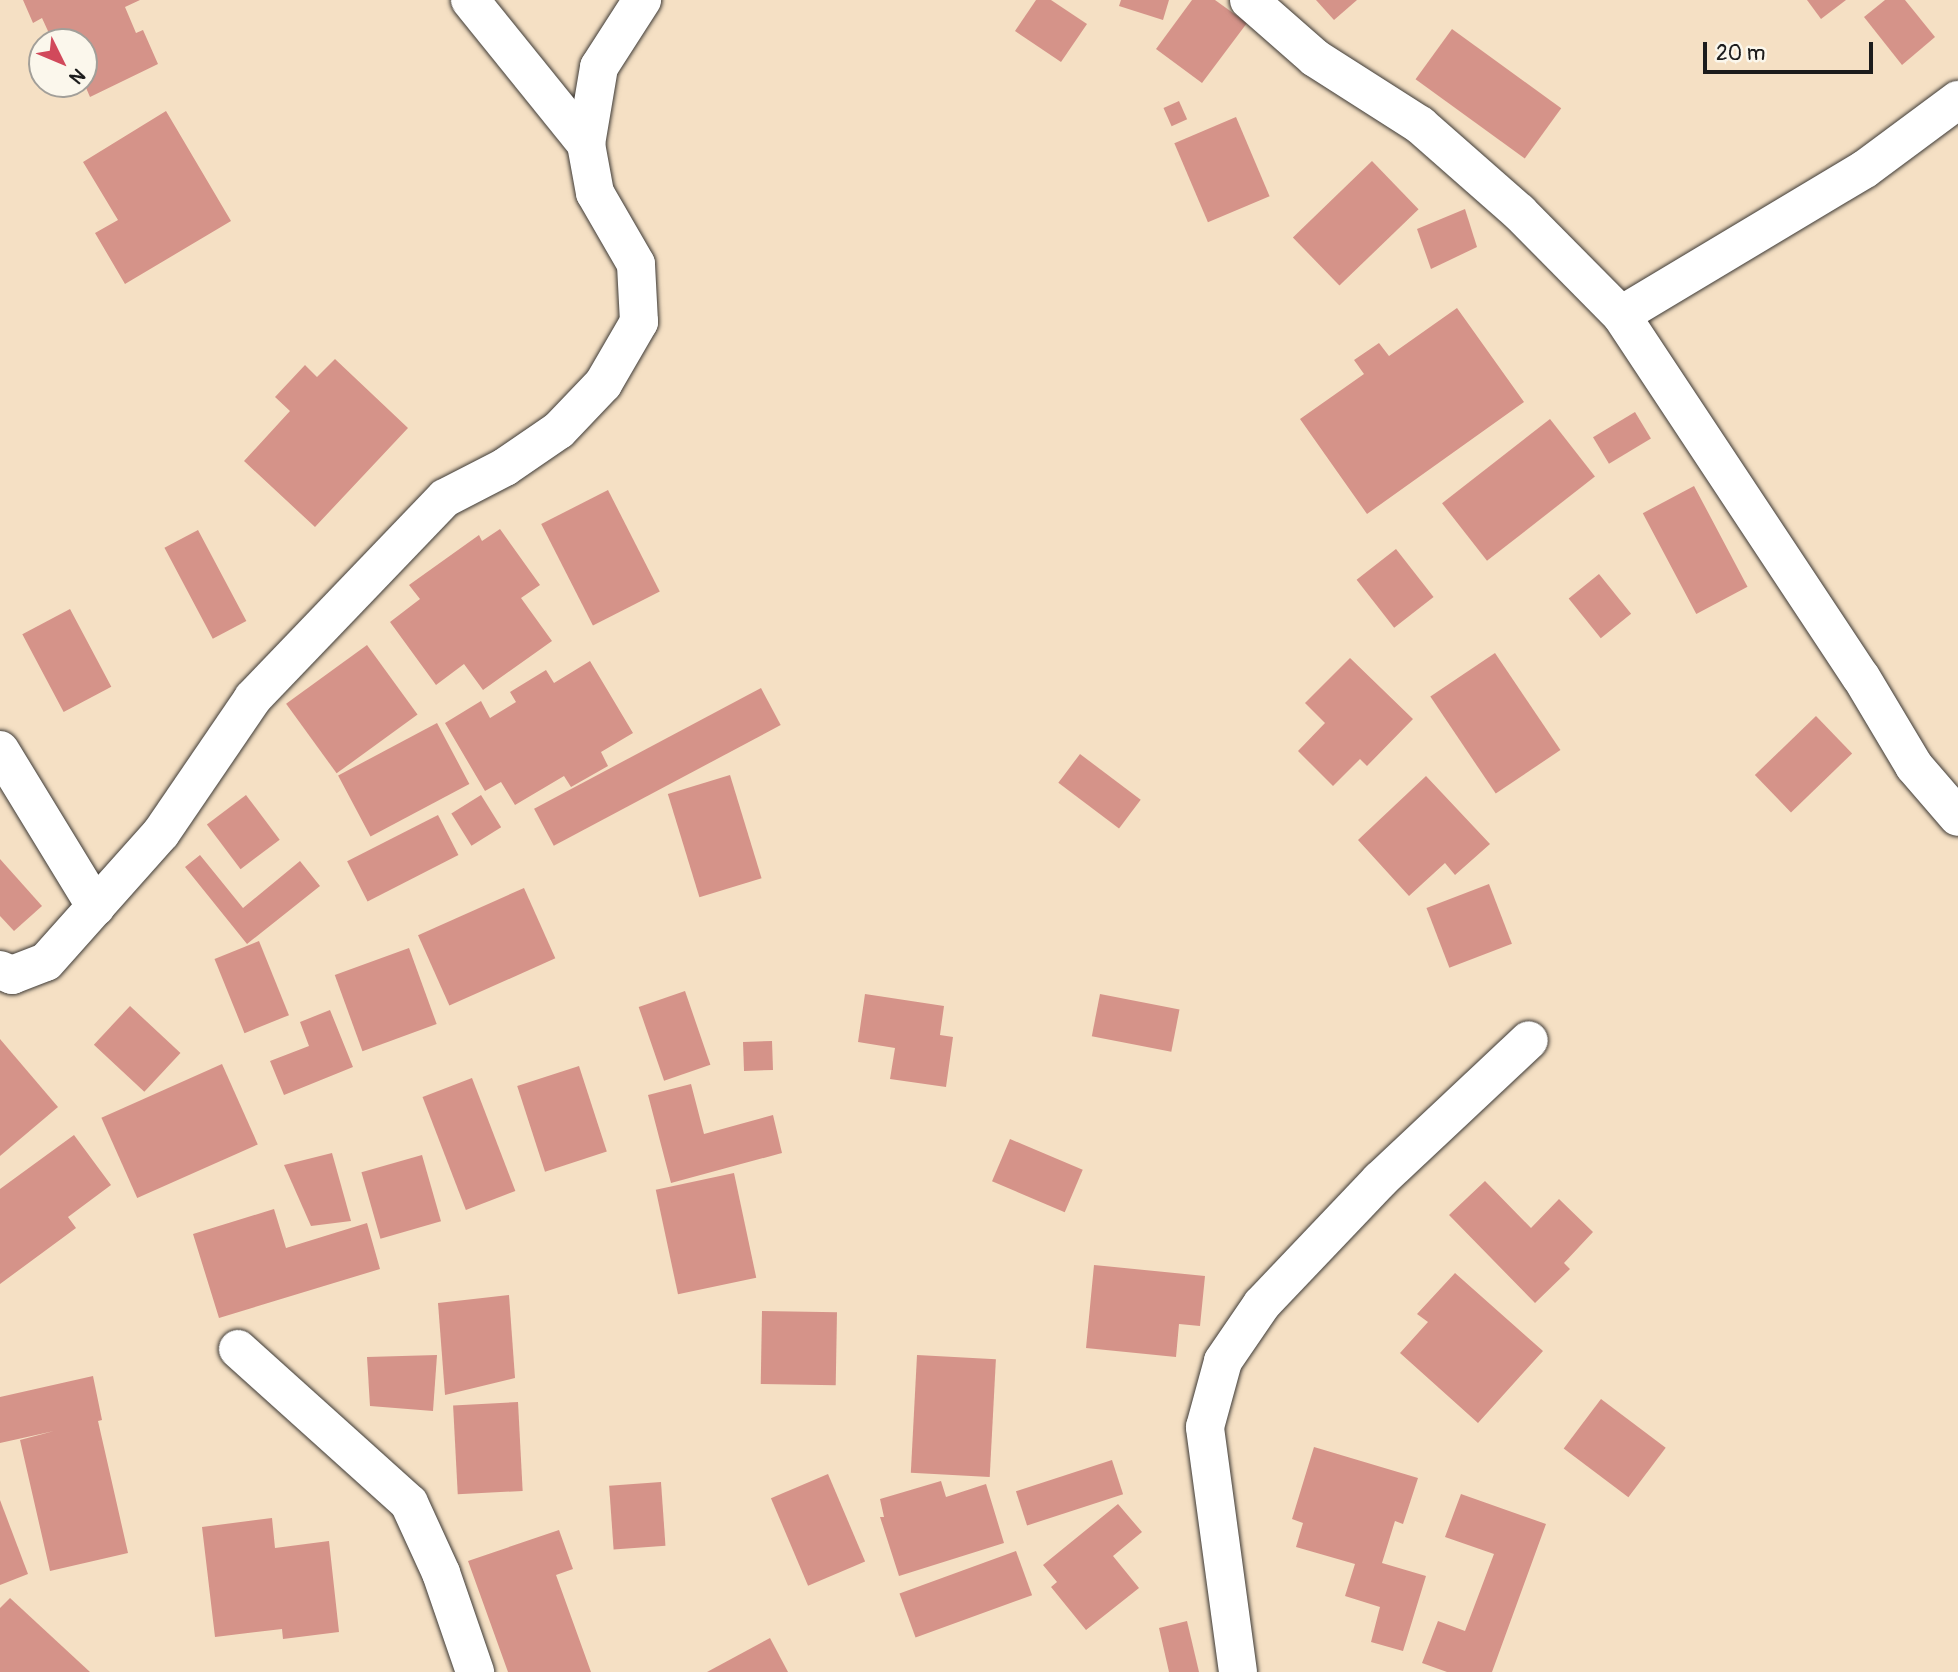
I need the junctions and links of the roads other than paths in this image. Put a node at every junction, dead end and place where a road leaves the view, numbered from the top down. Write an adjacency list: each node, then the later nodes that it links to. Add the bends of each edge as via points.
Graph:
1 (470, 0): 5 (street)
2 (642, 0): 5 (street, via 600,67)
3 (1249, 0): 6 (street, via 1315,58 1420,125 1519,212)
4 (1958, 100): 6 (street, via 1865,169)
5 (586, 144): 9 (street, via 594,192 636,264 639,322 603,384 559,430 505,467 445,498 374,569 253,698 161,833)
6 (1621, 315): 8 (street, via 1861,677 1914,766)
7 (0, 750): 9 (street)
8 (1958, 817)
9 (96, 907): 10 (street, via 46,962 12,975)
10 (0, 970)
11 (1529, 1040): 14 (street, via 1380,1180 1280,1285 1223,1361 1205,1427)
12 (238, 1349): 13 (street, via 409,1503 441,1573)
13 (475, 1672)
14 (1238, 1672)

